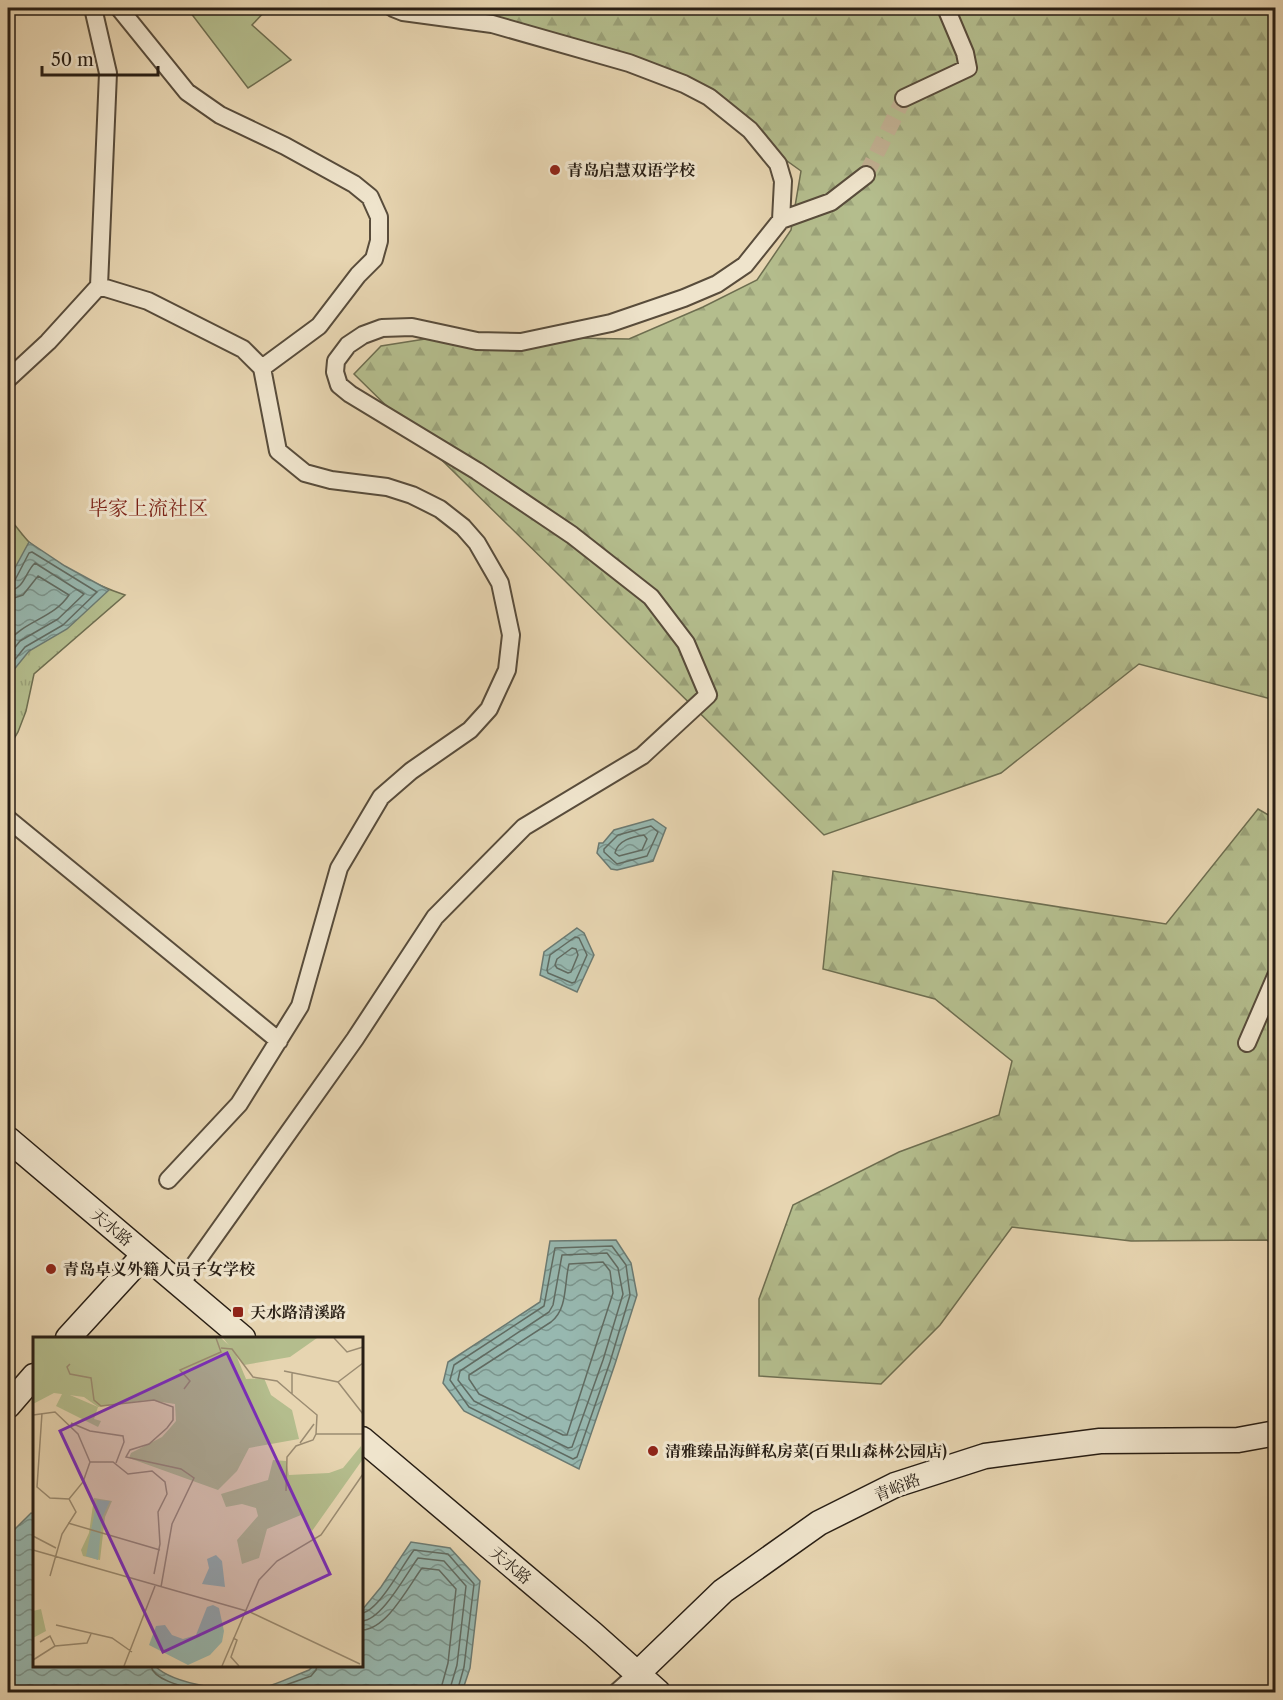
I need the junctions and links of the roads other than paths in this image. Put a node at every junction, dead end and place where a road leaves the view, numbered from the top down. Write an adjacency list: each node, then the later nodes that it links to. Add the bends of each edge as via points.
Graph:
1 (93, 8): 8 (street, via 108,73)
2 (119, 8): 9 (street, via 187,92 220,115 354,184 370,197 379,217 374,259 320,326)
3 (393, 8): 7 (street, via 504,27 628,63 709,97 750,130 778,164 783,181)
4 (946, 8): 5 (street, via 968,68)
5 (904, 98)
6 (866, 176): 7 (street, via 831,202)
7 (781, 220): 18 (street, via 745,265 717,284 611,323 521,342 477,341 412,327 382,328 348,345 336,361 339,385 350,394 563,529 651,597 686,643 708,696 642,756 524,827 435,917 355,1040)
8 (99, 285): 9 (street, via 148,301 243,349); 10 (street, via 48,342)
9 (262, 368): 13 (street, via 278,451 305,473 412,495 440,509 463,527 500,583 511,635 507,670 489,710 470,730 411,771 381,798 339,868 300,1006)
10 (8, 379)
11 (8, 819): 13 (street)
12 (1275, 976): 14 (street)
13 (279, 1041): 16 (street, via 239,1104)
14 (1246, 1043)
15 (8, 1139): 17 (street, 天水路)
16 (168, 1180)
17 (144, 1255): 18 (street, 天水路); 19 (street)
18 (180, 1285): 20 (street, 天水路)
19 (69, 1337)
20 (242, 1337)
21 (33, 1377): 22 (street)
22 (8, 1406)
23 (1275, 1433): 25 (street, 青峪路, via 1238,1440 1100,1441 985,1456 896,1485 819,1523 723,1591)
24 (363, 1440): 25 (street, 天水路)
25 (637, 1674): 26 (street, 青峪路); 27 (street, 天水路)
26 (617, 1692)
27 (658, 1692)

